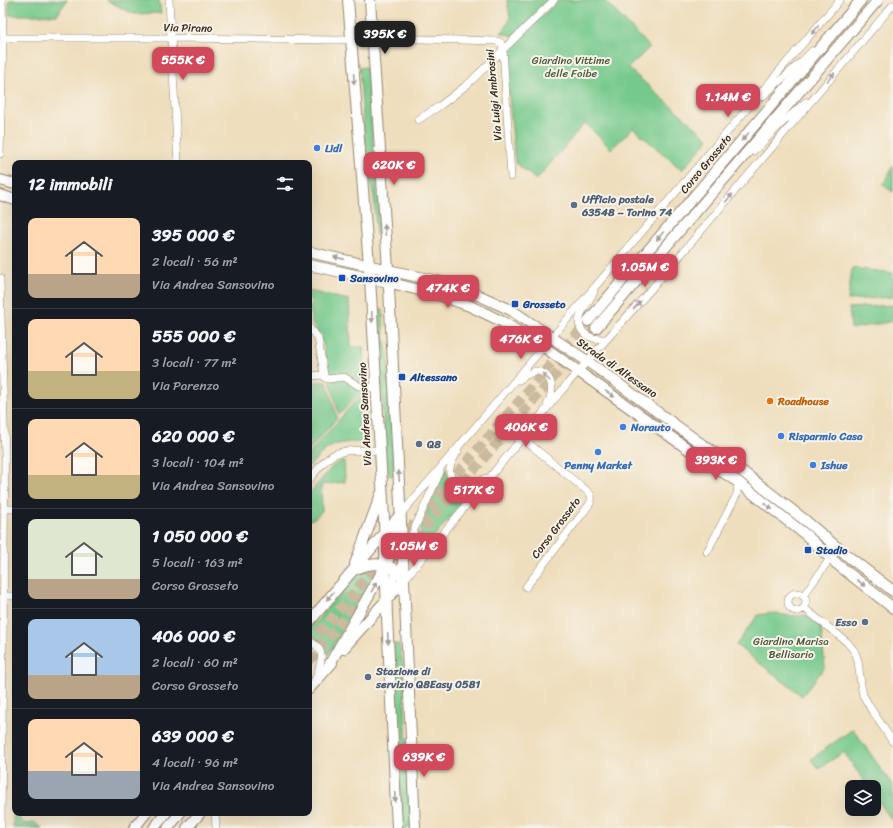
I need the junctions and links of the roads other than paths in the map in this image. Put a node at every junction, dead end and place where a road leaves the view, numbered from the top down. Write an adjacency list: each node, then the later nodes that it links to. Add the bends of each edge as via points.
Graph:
1 (2, 0): 11 (street)
2 (169, 0): 12 (street)
3 (348, 0): 14 (main road, Via Andrea Sansovino)
4 (370, 0): 13 (main road)
5 (554, 0): 15 (street)
6 (840, 0): 17 (street, Corso Grosseto, one-way to 17)
7 (861, 0): 10 (main road, Corso Grosseto)
8 (878, 0): 21 (main road, Corso Grosseto)
9 (893, 5): 16 (street, Corso Grosseto, one-way to 9)
10 (842, 22): 17 (street, Corso Grosseto); 35 (main road, Corso Grosseto, one-way to 35)
11 (3, 38): 12 (street, Via Pirano); 19 (street)
12 (171, 38): 14 (street, Via Pirano); 20 (street)
13 (373, 38): 14 (street, Via Pirano); 15 (street, Via Luigi Ambrosini, via 494,41 500,43); 30 (main road, one-way to 13)
14 (351, 40): 28 (main road, Via Andrea Sansovino, one-way to 28)
15 (503, 49): 18 (street, via 458,92); 22 (street, Via Luigi Ambrosini)
16 (819, 91): 21 (street, Corso Grosseto); 39 (street, Corso Grosseto, one-way to 16)
17 (749, 107): 33 (street, Corso Grosseto)
18 (418, 120)
19 (0, 154)
20 (178, 160)
21 (740, 161): 36 (main road, Corso Grosseto)
22 (511, 177)
23 (0, 180): 24 (main road)
24 (12, 183)
25 (0, 195): 26 (main road)
26 (12, 199)
27 (312, 253): 28 (main road, Strada di Altessano, one-way to 27)
28 (368, 265): 30 (main road, Strada di Altessano); 32 (main road, Via Andrea Sansovino)
29 (312, 266): 32 (main road)
30 (388, 269): 34 (main road); 38 (main road, Strada di Altessano, via 437,281 478,295 511,310)
31 (0, 278): 51 (street)
32 (370, 278): 34 (main road); 46 (main road, Via Andrea Sansovino, one-way to 46)
33 (600, 281): 38 (street, Corso Grosseto); 39 (street, Corso Grosseto, via 581,314 579,323 587,336)
34 (388, 282): 40 (main road, via 470,306 498,319); 60 (main road, one-way to 34)
35 (588, 321)
36 (596, 328)
37 (312, 332): 43 (street, via 319,340)
38 (552, 337): 40 (street, Corso Grosseto); 41 (main road, Strada di Altessano)
39 (606, 339): 41 (street, Corso Grosseto)
40 (544, 347): 42 (main road); 45 (street, Corso Grosseto)
41 (587, 361): 42 (street, Corso Grosseto); 54 (main road, Strada di Altessano)
42 (579, 371): 47 (street, Corso Grosseto); 56 (main road, one-way to 56)
43 (324, 375): 44 (street); 46 (street, via 328,379 344,377 360,386)
44 (312, 376)
45 (512, 385): 47 (street, Corso Grosseto, one-way to 45, via 552,388 545,375 539,372 531,373); 49 (street, Corso Grosseto)
46 (376, 388): 50 (main road, Via Andrea Sansovino)
47 (544, 413): 48 (street, Corso Grosseto)
48 (522, 438): 53 (street, Corso Grosseto); 72 (street, Corso Grosseto, via 587,490 592,499)
49 (463, 442): 52 (street, Corso Grosseto); 53 (street, Corso Grosseto, via 450,467 450,475 456,482 462,486 470,486)
50 (379, 450): 55 (street, via 335,454); 57 (main road, Via Andrea Sansovino)
51 (2, 457): 58 (street)
52 (444, 463): 60 (street, Corso Grosseto); 63 (street, Corso Grosseto)
53 (494, 471): 62 (street, Corso Grosseto)
54 (743, 472): 56 (street); 64 (main road, Strada di Altessano, via 806,521)
55 (312, 476)
56 (738, 482): 65 (street, via 737,494); 67 (main road, one-way to 67)
57 (382, 491): 61 (main road, Via Andrea Sansovino); 69 (main road)
58 (4, 509): 59 (street); 74 (street)
59 (12, 509)
60 (400, 515): 61 (main road, Corso Grosseto); 63 (main road)
61 (385, 533): 63 (street); 68 (main road, Via Andrea Sansovino); 69 (main road, Corso Grosseto)
62 (439, 538): 63 (street, via 422,544); 71 (street, Corso Grosseto)
63 (402, 540): 66 (main road); 68 (main road)
64 (837, 549): 67 (street); 73 (main road, Strada di Altessano)
65 (708, 552)
66 (402, 556): 70 (street, Corso Grosseto); 71 (main road)
67 (831, 558): 76 (street); 79 (main road, one-way to 79)
68 (386, 565): 69 (main road, via 367,565); 70 (main road); 77 (main road, Via Andrea Sansovino); 82 (main road, one-way to 68)
69 (352, 571): 80 (main road, Corso Grosseto, one-way to 80)
70 (396, 571): 71 (main road); 77 (street, Corso Grosseto)
71 (404, 580): 77 (main road, Corso Grosseto); 98 (main road)
72 (526, 587)
73 (893, 591)
74 (3, 596): 75 (street); 91 (street)
75 (12, 596)
76 (803, 596): 78 (street, via 806,601); 78 (street, via 795,594 788,602 794,610)
77 (386, 600): 82 (main road, Corso Grosseto); 97 (main road, Via Andrea Sansovino, one-way to 97)
78 (804, 608): 85 (street, via 847,642 855,652 863,695 870,710)
79 (893, 608)
80 (312, 618)
81 (312, 643): 83 (street, Corso Grosseto, via 318,647 322,655)
82 (328, 667): 84 (main road, Corso Grosseto)
83 (312, 684)
84 (312, 686)
85 (893, 742)
86 (144, 816): 92 (main road)
87 (164, 816): 93 (main road)
88 (178, 816): 94 (main road)
89 (197, 816): 95 (main road)
90 (215, 816): 96 (street)
91 (1, 828)
92 (134, 828)
93 (154, 828)
94 (168, 828)
95 (187, 828)
96 (216, 828)
97 (396, 828)
98 (415, 828)

